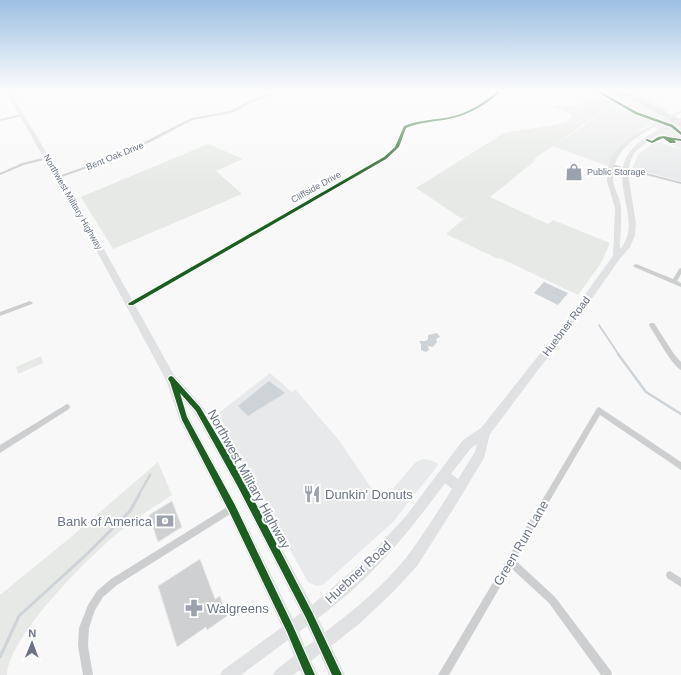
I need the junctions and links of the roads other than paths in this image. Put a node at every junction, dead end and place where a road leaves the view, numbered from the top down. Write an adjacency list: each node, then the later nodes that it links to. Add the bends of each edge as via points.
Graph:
1 (26, 122): 6 (main road, Northwest Military Highway)
2 (187, 122): 10 (street, Bent Oak Drive, via 126,153)
3 (420, 122): 20 (street, Cliffside Drive, via 405,127 397,147 385,158)
4 (662, 122): 7 (main road, via 621,147)
5 (678, 122): 8 (main road, Huebner Road, via 633,150)
6 (47, 158): 9 (street, via 23,164); 10 (main road, Northwest Military Highway)
7 (612, 165): 8 (street); 12 (main road, via 610,181 618,206)
8 (625, 170): 11 (street); 13 (main road, Huebner Road, via 624,184)
9 (0, 174)
10 (58, 177): 20 (main road, Northwest Military Highway)
11 (681, 183)
12 (618, 215): 13 (main road); 14 (main road, via 615,244)
13 (631, 218): 14 (main road, Huebner Road, via 631,233 627,247)
14 (617, 257): 26 (main road, Huebner Road)
15 (636, 266): 17 (street)
16 (681, 270): 17 (street)
17 (674, 282): 18 (street)
18 (681, 285)
19 (30, 303): 21 (street)
20 (131, 304): 24 (main road, Northwest Military Highway)
21 (0, 314)
22 (652, 325): 23 (street)
23 (681, 367)
24 (172, 379): 31 (main road, Northwest Military Highway, via 184,418); 35 (main road, Northwest Military Highway, via 198,409 252,504)
25 (67, 407): 27 (street)
26 (485, 432): 29 (main road, Huebner Road, via 466,444); 30 (main road, Huebner Road, via 480,454)
27 (0, 449)
28 (681, 466): 32 (street, Green Run Lane, via 599,410)
29 (443, 475): 30 (main road); 35 (main road, Huebner Road, via 405,527 374,561 328,602)
30 (460, 487): 37 (main road, Huebner Road, via 412,561 354,619)
31 (232, 508): 36 (main road, Northwest Military Highway); 39 (street, via 114,582 100,594 91,608 84,628 83,646)
32 (510, 561): 44 (street, Green Run Lane); 45 (street, via 552,600)
33 (670, 574): 34 (street)
34 (681, 582)
35 (309, 615): 36 (main road, Huebner Road); 37 (main road, Northwest Military Highway)
36 (290, 629): 38 (main road, Northwest Military Highway); 40 (main road, Huebner Road)
37 (322, 643): 38 (main road, Huebner Road); 43 (main road, Northwest Military Highway)
38 (303, 658): 41 (main road, Huebner Road); 42 (main road, Northwest Military Highway)
39 (88, 675)
40 (228, 675)
41 (281, 675)
42 (310, 675)
43 (337, 675)
44 (443, 675)
45 (607, 675)

